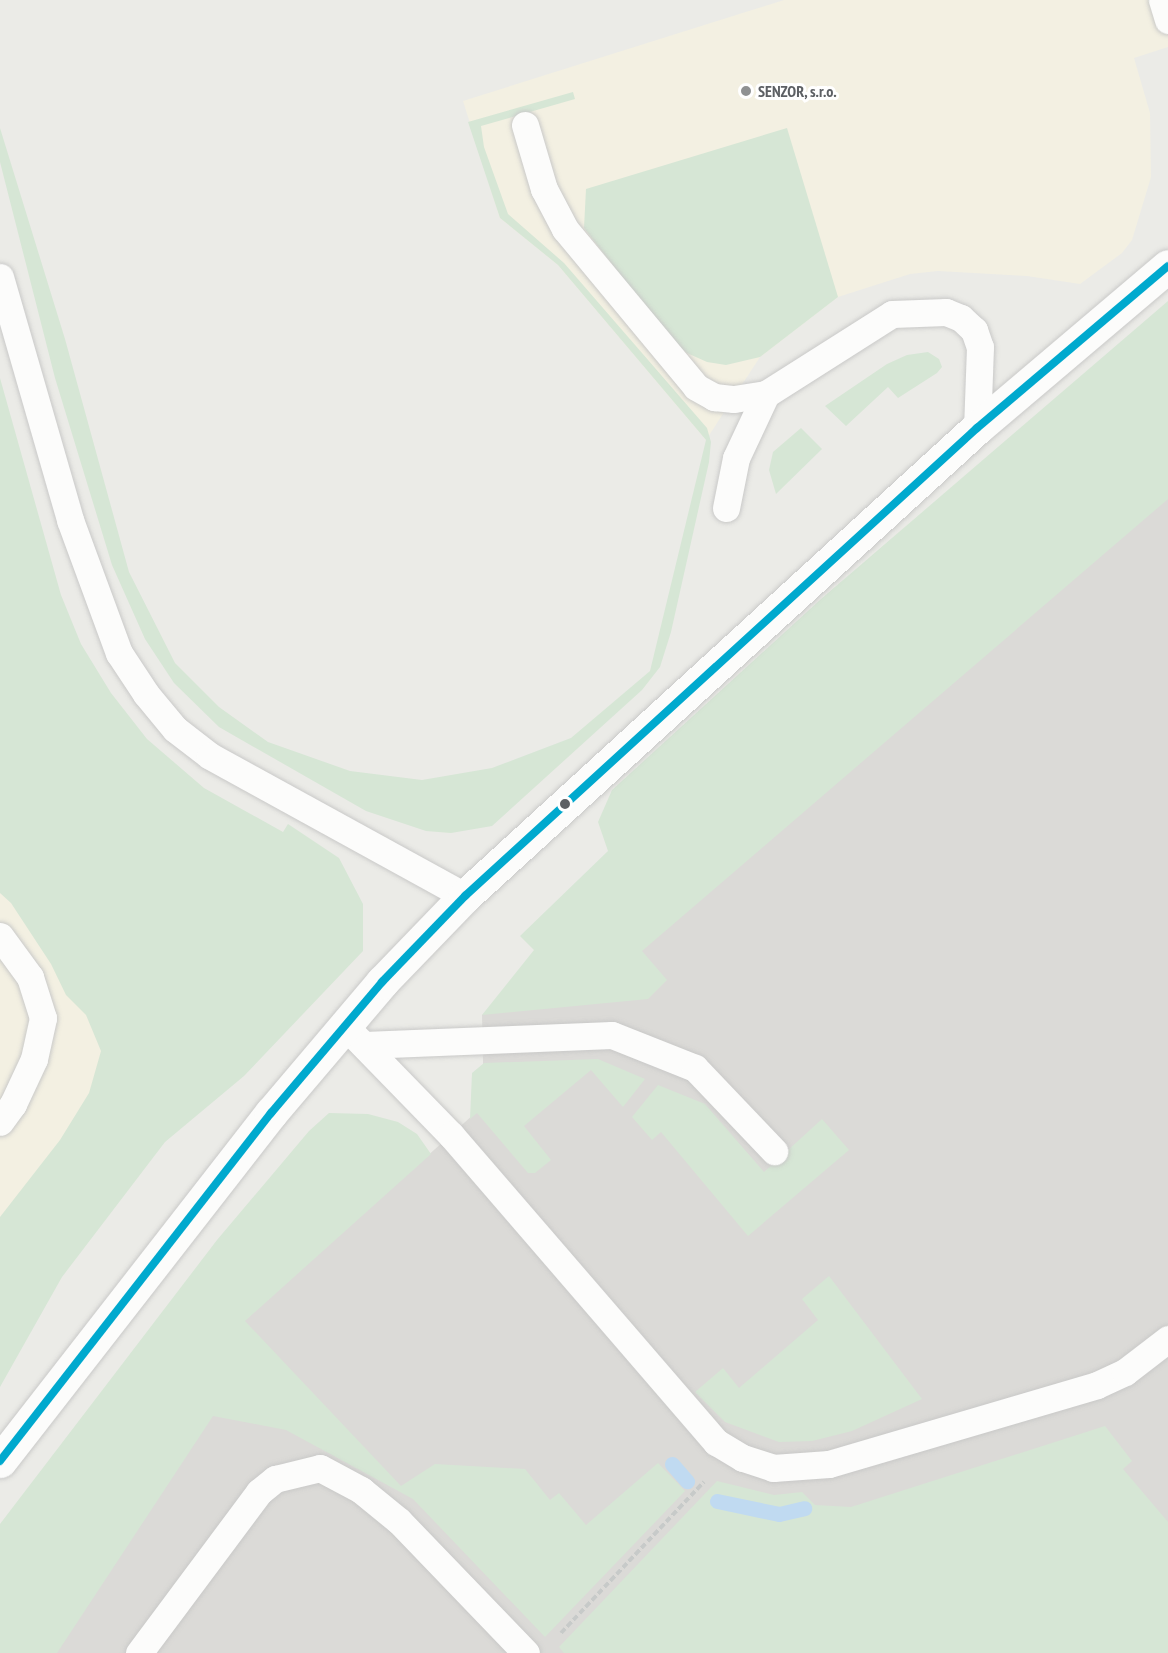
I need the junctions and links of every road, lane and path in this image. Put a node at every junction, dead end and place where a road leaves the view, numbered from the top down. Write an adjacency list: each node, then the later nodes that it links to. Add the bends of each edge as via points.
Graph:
1 (1162, 0): 2 (lane)
2 (1168, 20)
3 (525, 124): 6 (lane, via 544,189 564,229 696,387 714,397 734,399)
4 (1168, 266): 7 (street)
5 (1, 286): 9 (lane, via 70,520 119,653 146,694 175,729 210,756)
6 (766, 394): 7 (lane, via 892,314 946,312 961,318 974,330 980,347); 8 (lane, via 736,458)
7 (977, 428): 9 (street)
8 (726, 508)
9 (465, 896): 11 (street)
10 (0, 936): 12 (lane, via 30,977 43,1018 34,1059 14,1104)
11 (354, 1035): 13 (lane, via 612,1035 695,1068); 15 (lane, via 451,1135 716,1442); 16 (street)
12 (0, 1122)
13 (774, 1151)
14 (1168, 1339): 15 (lane, via 1125,1372 1097,1384 829,1464 773,1468)
15 (732, 1452): 17 (path)
16 (0, 1461)
17 (558, 1636)
18 (139, 1653): 19 (lane, via 259,1492 296,1470 320,1468 361,1490 399,1521)
19 (526, 1653)

